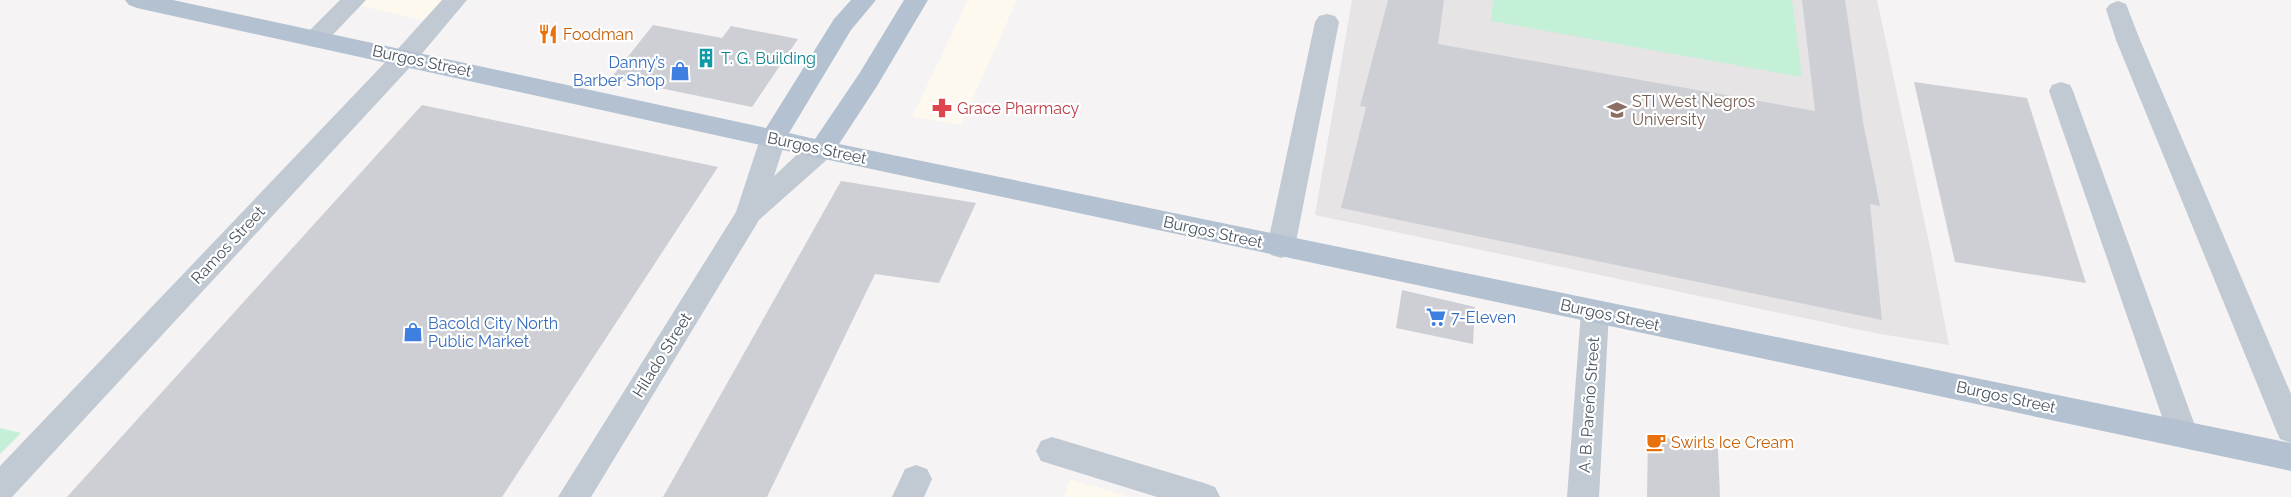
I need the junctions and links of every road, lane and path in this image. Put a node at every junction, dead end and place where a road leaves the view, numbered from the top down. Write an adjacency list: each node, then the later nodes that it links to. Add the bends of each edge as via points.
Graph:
1 (137, 0): 8 (main road, Burgos Street)
2 (354, 0): 8 (street)
3 (455, 0): 9 (street, Ramos Street)
4 (864, 0): 11 (main road, Hilado Street, via 842,25)
5 (916, 0): 12 (main road, Hilado Street)
6 (2118, 9): 16 (street, via 2128,40)
7 (1328, 22): 14 (street)
8 (315, 39): 9 (main road, Burgos Street)
9 (405, 57): 11 (main road, Burgos Street, via 550,92); 20 (street, Ramos Street)
10 (2061, 92): 17 (street)
11 (773, 139): 12 (main road, Burgos Street); 13 (street, Hilado Street)
12 (822, 148): 13 (street, Hilado Street); 14 (main road, Burgos Street)
13 (749, 214): 21 (street, Hilado Street)
14 (1281, 246): 15 (main road, Burgos Street)
15 (1596, 312): 17 (main road, Burgos Street); 23 (street, A. B. Pareño Street)
16 (2291, 430)
17 (2183, 434): 19 (main road, Burgos Street)
18 (1052, 451): 22 (street)
19 (2291, 457)
20 (0, 488)
21 (574, 497)
22 (1204, 497)
23 (1583, 497)

